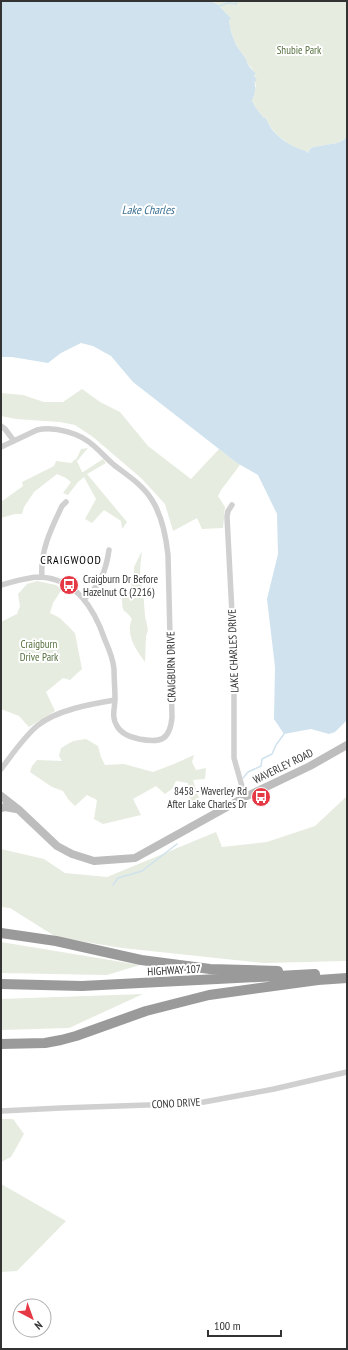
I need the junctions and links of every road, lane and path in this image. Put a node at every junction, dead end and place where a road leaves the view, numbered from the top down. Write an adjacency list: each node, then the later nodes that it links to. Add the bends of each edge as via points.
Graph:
1 (1, 426): 2 (street)
2 (14, 441): 3 (street, CRAIGBURN DRIVE); 10 (street, CRAIGBURN DRIVE, via 43,429 81,437 142,487 157,508 168,555 172,717 171,727 166,736 159,741 151,742 124,734 115,724)
3 (1, 447)
4 (66, 502): 7 (street, via 47,538)
5 (232, 506): 14 (street, LAKE CHARLES DRIVE, via 227,517 234,652 234,758)
6 (109, 550): 9 (street, via 101,580)
7 (42, 577): 8 (street, CRAIGBURN DRIVE); 9 (street, CRAIGBURN DRIVE, via 59,581 73,589)
8 (1, 585)
9 (84, 600): 10 (street, CRAIGBURN DRIVE, via 92,609 102,629 114,666)
10 (115, 700): 12 (street, via 61,712 47,718 30,733)
11 (347, 745): 14 (main road, WAVERLEY ROAD)
12 (1, 769)
13 (1, 796): 16 (main road, WAVERLEY ROAD)
14 (246, 797): 16 (main road, WAVERLEY ROAD, via 135,858 94,861 57,846)
15 (1, 808): 16 (main road)
16 (19, 810)
17 (1, 932): 18 (highway, via 142,960 195,967)
18 (328, 973): 19 (highway, HIGHWAY 107); 21 (highway, HIGHWAY 107, via 82,986)
19 (347, 973)
20 (347, 978): 22 (highway, via 209,995 146,1011 61,1040)
21 (1, 984)
22 (1, 1044)
23 (347, 1072): 24 (street, CONO DRIVE, via 204,1102)
24 (1, 1111)

